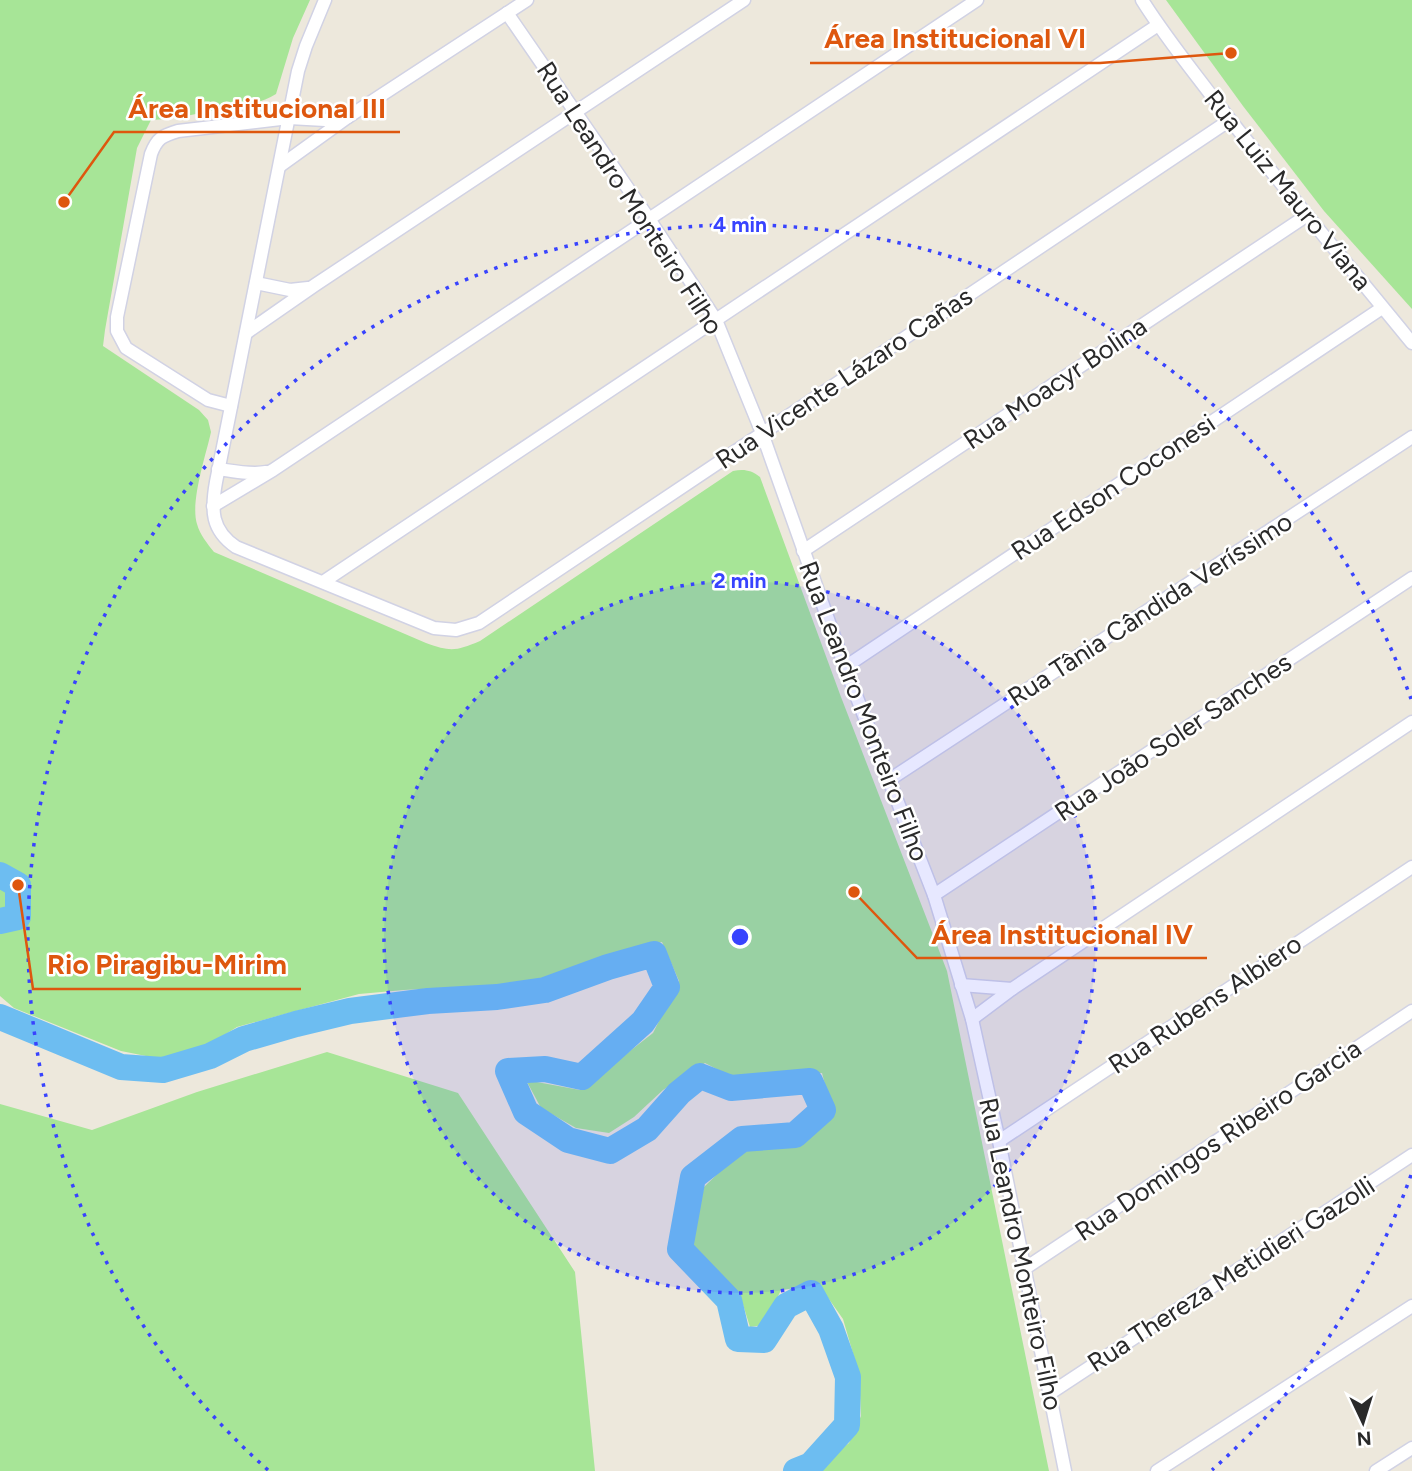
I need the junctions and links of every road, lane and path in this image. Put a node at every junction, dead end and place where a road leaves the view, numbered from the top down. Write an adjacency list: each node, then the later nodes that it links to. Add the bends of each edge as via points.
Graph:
1 (325, 0): 10 (street, via 298,71)
2 (527, 0): 6 (street)
3 (744, 0): 8 (street)
4 (977, 0): 14 (street)
5 (1142, 0): 7 (street, Rua Luiz Mauro Viana)
6 (508, 13): 8 (street, Rua Leandro Monteiro Filho); 9 (street)
7 (1158, 25): 11 (street, Rua Luiz Mauro Viana); 18 (street)
8 (575, 112): 14 (street, Rua Leandro Monteiro Filho); 16 (street)
9 (348, 117): 10 (street); 12 (street)
10 (289, 118): 12 (street); 21 (street, via 178,131 155,143 117,317 117,331 126,348 208,400)
11 (1230, 120): 13 (street, Rua Luiz Mauro Viana); 22 (street, Rua Vicente Lázaro Cañas)
12 (280, 166): 15 (street)
13 (1306, 216): 17 (street, Rua Luiz Mauro Viana); 27 (street, Rua Moacyr Bolina)
14 (649, 219): 18 (street, Rua Leandro Monteiro Filho); 25 (street)
15 (257, 283): 16 (street, via 290,290); 19 (street)
16 (315, 285): 19 (street)
17 (1382, 308): 20 (street, Rua Luiz Mauro Viana); 30 (street, Rua Edson Coconesi)
18 (716, 320): 22 (street, Rua Leandro Monteiro Filho); 29 (street)
19 (246, 333): 21 (street)
20 (1412, 343)
21 (231, 406): 24 (street)
22 (762, 433): 27 (street, Rua Leandro Monteiro Filho); 29 (street, Rua Vicente Lázaro Cañas, via 480,623 456,630 435,628)
23 (1412, 437): 32 (street, Rua Tânia Cândida Veríssimo)
24 (218, 469): 25 (street); 26 (street)
25 (273, 470): 26 (street)
26 (213, 506): 29 (street, via 218,527 236,547)
27 (803, 551): 30 (street, Rua Leandro Monteiro Filho)
28 (1412, 578): 34 (street, Rua João Soler Sanches)
29 (323, 582)
30 (845, 667): 32 (street, Rua Leandro Monteiro Filho)
31 (1412, 722): 36 (street)
32 (889, 780): 34 (street, Rua Leandro Monteiro Filho)
33 (1412, 867): 39 (street, Rua Rubens Albiero)
34 (934, 895): 35 (street, Rua Leandro Monteiro Filho)
35 (961, 985): 36 (street); 38 (street, Rua Leandro Monteiro Filho)
36 (1012, 989): 38 (street)
37 (1412, 1011): 41 (street, Rua Domingos Ribeiro Garcia)
38 (972, 1019): 39 (street, Rua Leandro Monteiro Filho)
39 (999, 1141): 41 (street, Rua Leandro Monteiro Filho)
40 (1412, 1155): 43 (street, Rua Thereza Metidieri Gazolli)
41 (1024, 1269): 43 (street, Rua Leandro Monteiro Filho)
42 (1412, 1306): 46 (street)
43 (1049, 1394): 45 (street, Rua Leandro Monteiro Filho)
44 (1412, 1448): 47 (street)
45 (1065, 1471)
46 (1157, 1471)
47 (1376, 1471)

